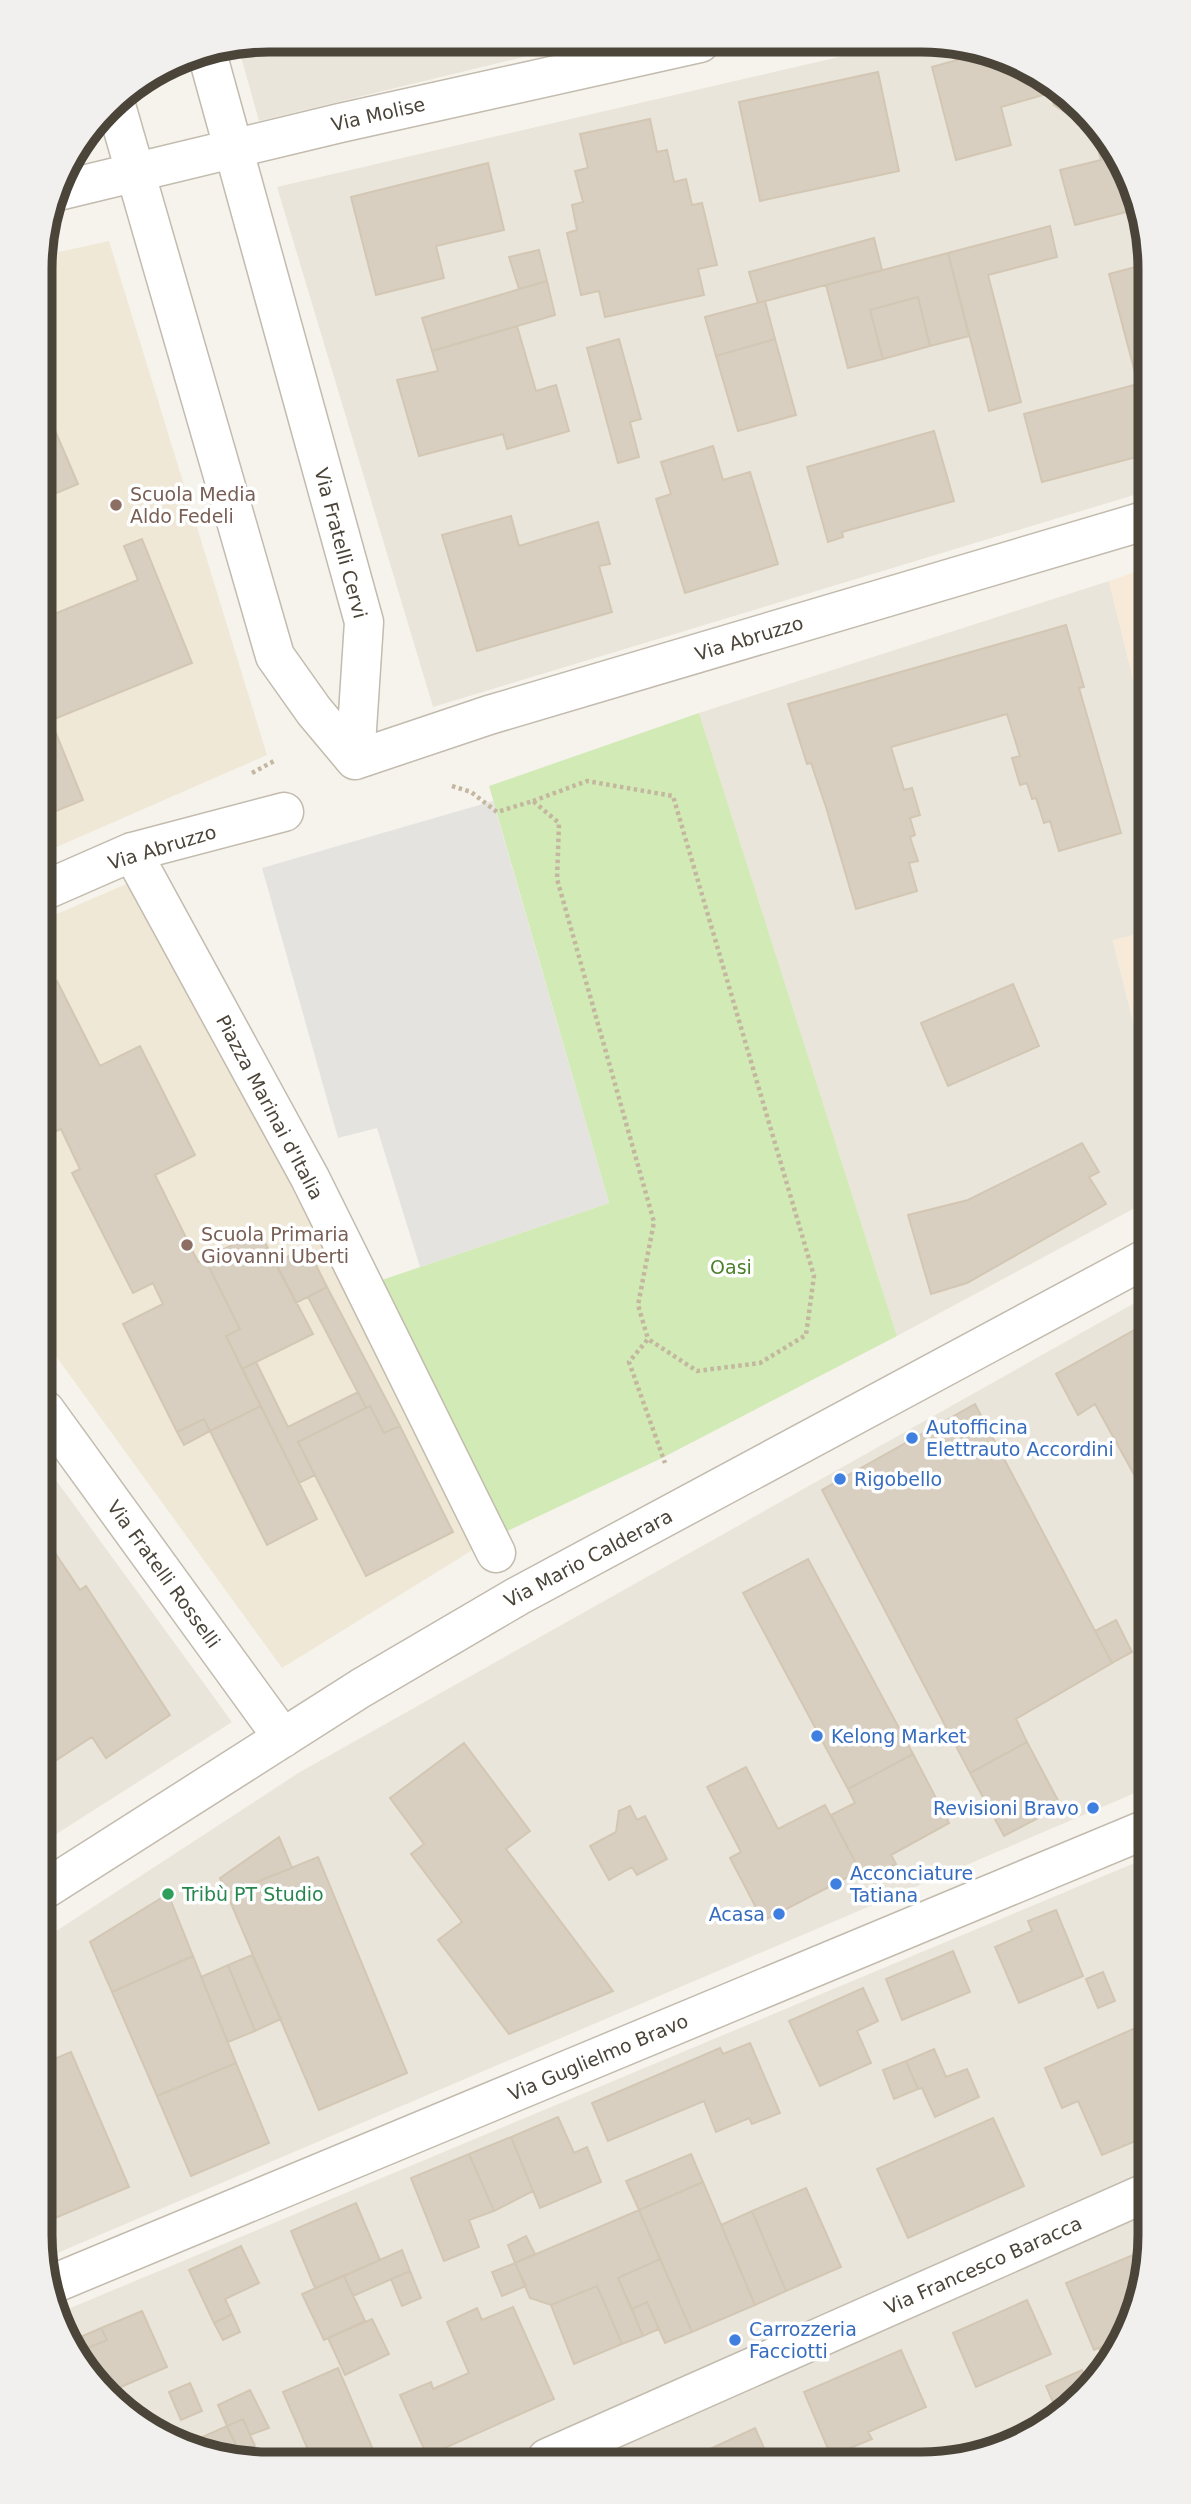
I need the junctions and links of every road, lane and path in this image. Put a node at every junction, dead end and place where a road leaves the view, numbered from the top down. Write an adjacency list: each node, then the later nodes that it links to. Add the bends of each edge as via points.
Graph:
1 (660, 52): 4 (street, Via Molise)
2 (209, 61): 4 (street, Via Fratelli Cervi)
3 (118, 114): 5 (street)
4 (232, 148): 5 (street, Via Molise); 8 (street, Via Fratelli Cervi, via 364,622)
5 (134, 172): 6 (street, Via Molise); 8 (street, via 275,656)
6 (69, 188)
7 (1138, 523): 8 (street, Via Abruzzo, via 489,715)
8 (355, 760)
9 (452, 786): 10 (path, via 471,792 497,812)
10 (533, 801): 15 (path, via 559,823 557,879 654,1222 638,1305); 15 (path, via 587,781 673,796 814,1276 806,1335 760,1363 697,1371)
11 (284, 812): 12 (street, Via Abruzzo)
12 (132, 852): 13 (street, Via Abruzzo); 18 (street, Piazza Marinai d'Italia, via 310,1178)
13 (53, 887)
14 (1138, 1263): 19 (street, Via Mario Calderara, via 518,1596)
15 (648, 1339): 17 (path, via 629,1362)
16 (52, 1420): 19 (street, Via Fratelli Rosselli)
17 (665, 1464)
18 (496, 1553)
19 (283, 1738): 21 (street, Via Mario Calderara)
20 (1138, 1833): 23 (street, Via Guglielmo Bravo)
21 (52, 1885)
22 (1138, 2196): 24 (street, Via Francesco Baracca)
23 (58, 2282)
24 (561, 2452)

